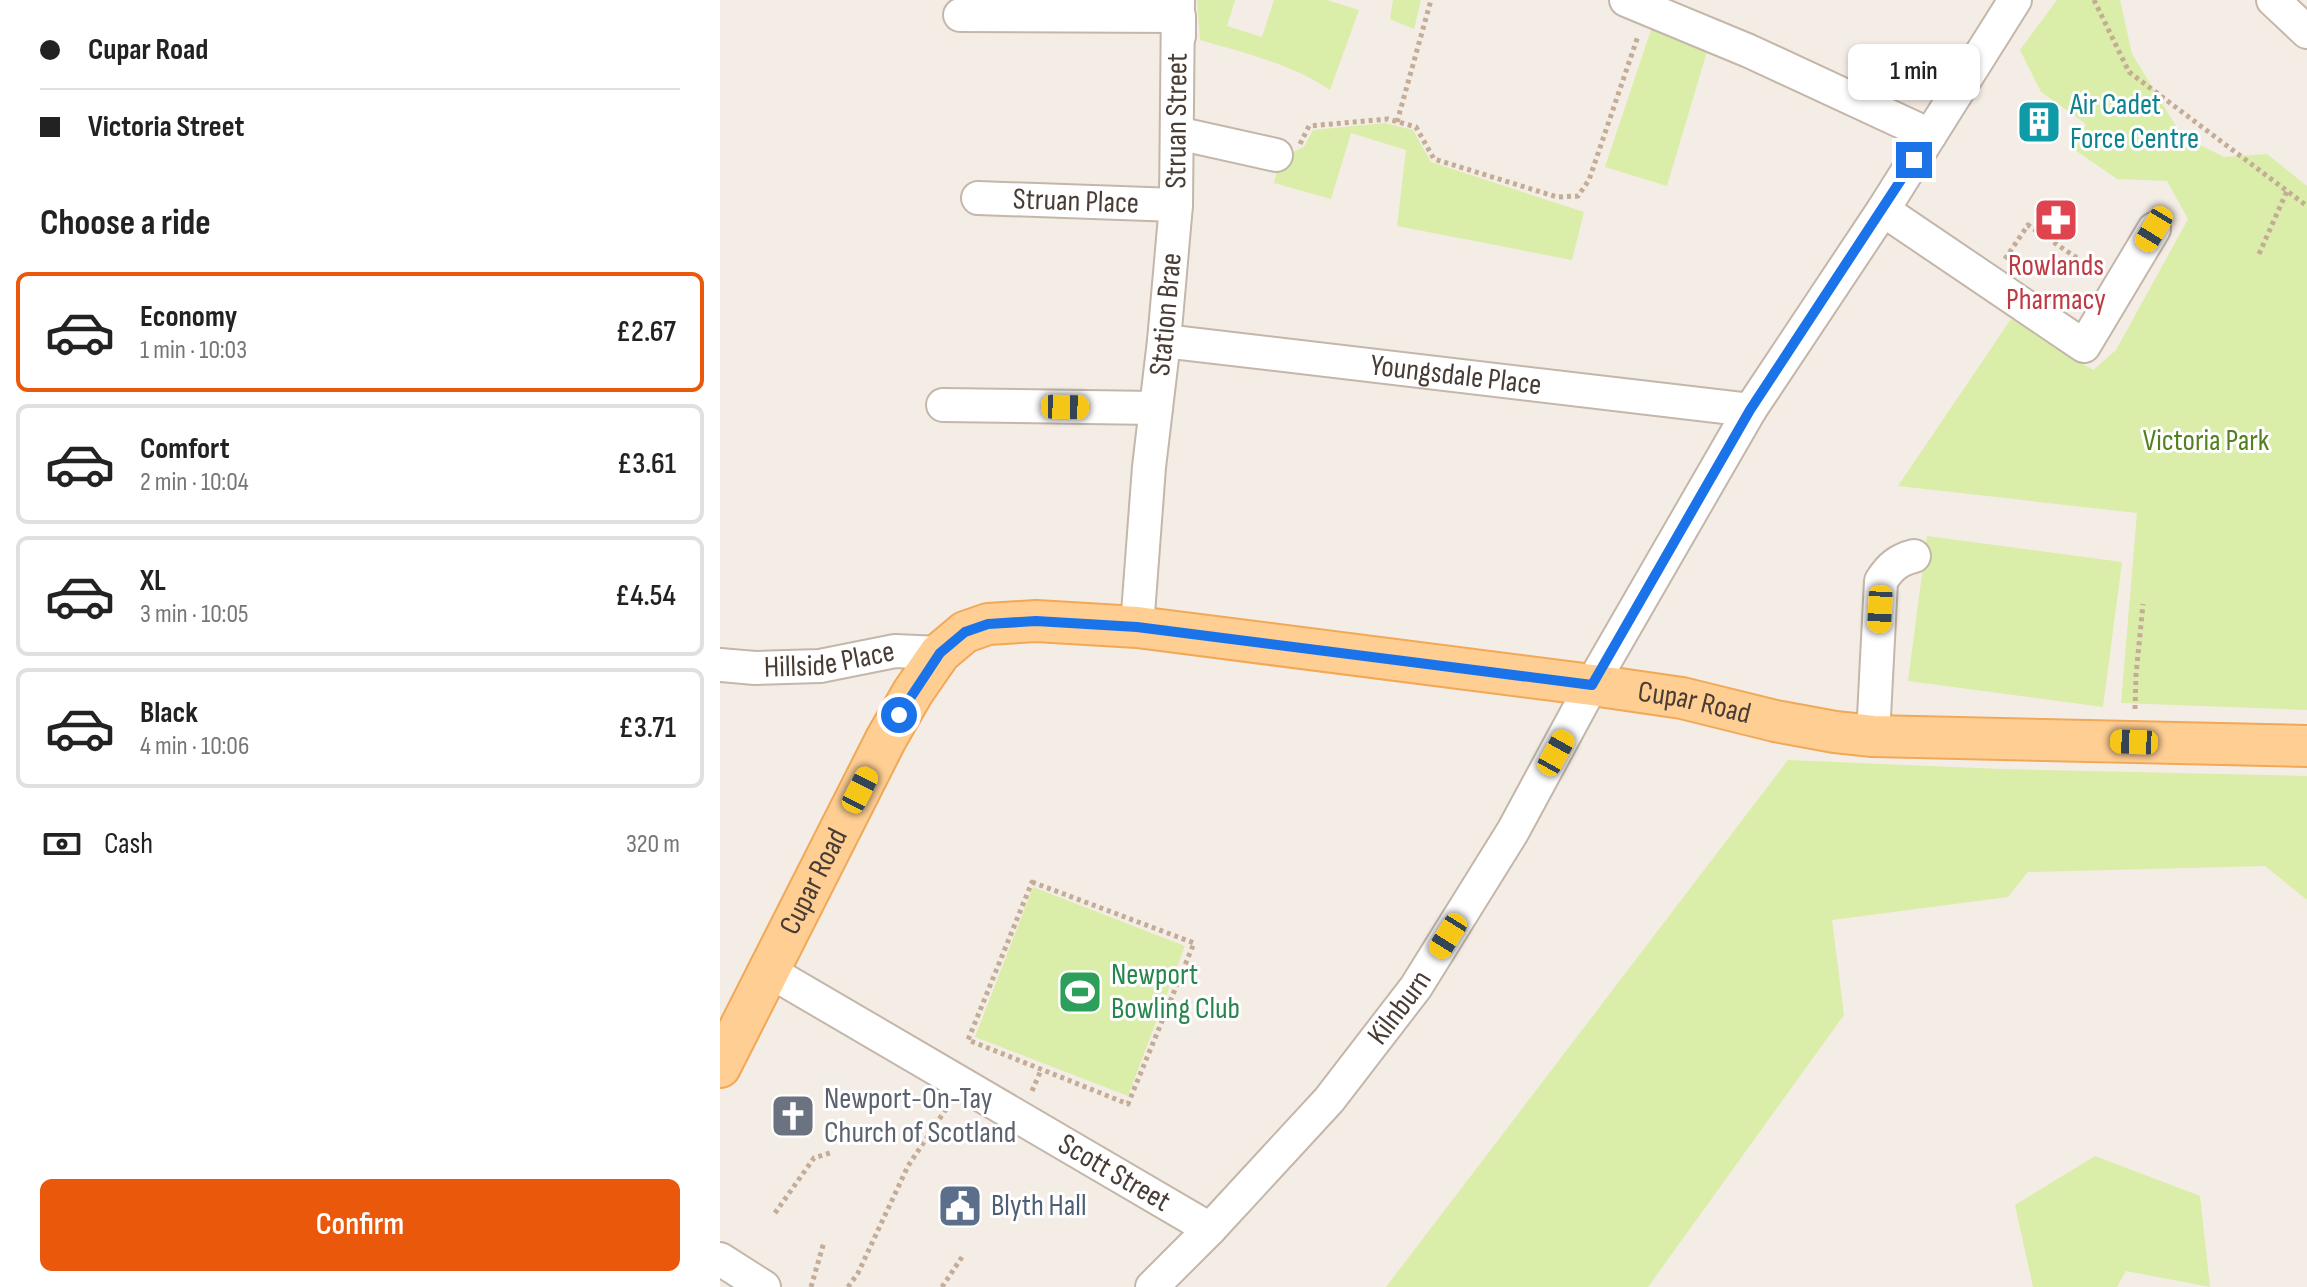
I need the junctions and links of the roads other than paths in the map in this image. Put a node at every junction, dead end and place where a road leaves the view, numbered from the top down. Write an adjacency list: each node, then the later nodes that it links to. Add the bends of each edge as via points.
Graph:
1 (2015, 0): 8 (street, Kilnburn)
2 (2273, 0): 6 (street)
3 (1637, 4): 8 (street)
4 (1179, 8): 5 (street, Struan Street); 7 (street, Station Brae); 11 (street, Struan Street)
5 (960, 15)
6 (2307, 32)
7 (1177, 133): 9 (street); 11 (street, Station Brae)
8 (1930, 135): 12 (street, Kilnburn)
9 (1276, 155)
10 (978, 198): 11 (street, Struan Place)
11 (1176, 205): 14 (street, Station Brae)
12 (1883, 210): 13 (street, via 2084,346); 17 (street, Kilnburn)
13 (2154, 229)
14 (1164, 341): 16 (street, Station Brae); 17 (street, Youngsdale Place)
15 (943, 405): 16 (street)
16 (1156, 408): 19 (street, Station Brae)
17 (1750, 410): 22 (street, Kilnburn)
18 (1914, 556): 23 (street, via 1889,568 1881,581)
19 (1137, 627): 20 (main road, Cupar Road, via 988,624 965,632); 22 (main road, Cupar Road)
20 (940, 653): 21 (street, Hillside Place, via 895,651 820,666); 25 (main road, Cupar Road, via 886,739)
21 (720, 665)
22 (1592, 685): 23 (main road, Cupar Road); 27 (street, Kilnburn, via 1513,831 1416,987 1329,1100)
23 (1873, 736): 24 (main road, Cupar Road)
24 (2307, 746)
25 (769, 971): 26 (main road, Cupar Road); 27 (street, Scott Street)
26 (720, 1067)
27 (1210, 1229): 30 (street, Kilnburn)
28 (720, 1259): 29 (street)
29 (764, 1287)
30 (1152, 1287)

